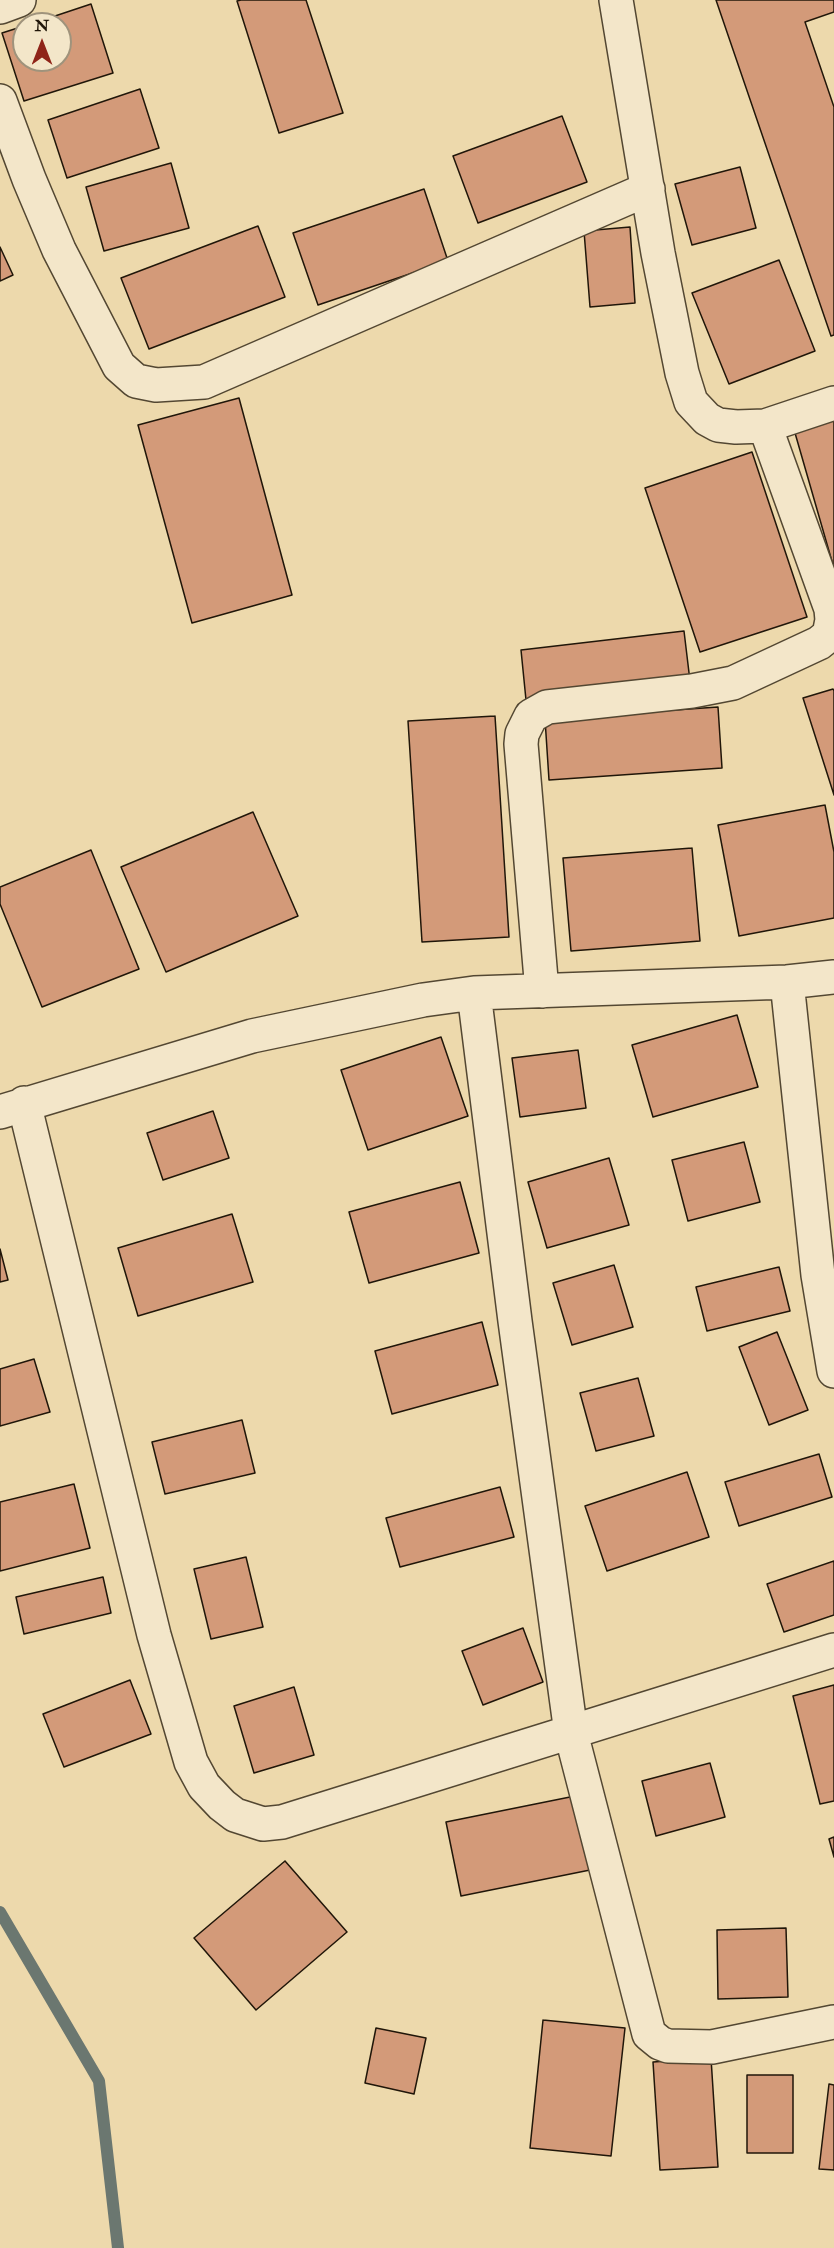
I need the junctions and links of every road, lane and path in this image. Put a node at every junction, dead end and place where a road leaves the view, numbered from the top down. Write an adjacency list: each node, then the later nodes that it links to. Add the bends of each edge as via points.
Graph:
1 (19, 0): 3 (street)
2 (616, 0): 5 (street)
3 (0, 6)
4 (0, 101): 5 (street, via 59,250 119,366 136,381 156,385 204,382)
5 (648, 189): 7 (street, via 682,374 691,402 718,425)
6 (834, 403): 7 (street)
7 (765, 426): 10 (street, via 831,609 829,635 819,644 733,682 692,691 547,706 531,716 521,744)
8 (834, 977): 9 (street)
9 (787, 982): 10 (street); 13 (street, via 818,1275)
10 (542, 991): 11 (street)
11 (474, 993): 12 (street, via 252,1036); 15 (street)
12 (12, 1108): 15 (street, via 154,1635 191,1762 204,1786 222,1805 247,1820 263,1824 282,1822)
13 (834, 1371)
14 (834, 1650): 15 (street)
15 (571, 1733): 16 (street, via 649,2034 668,2046 712,2048)
16 (834, 2022)

